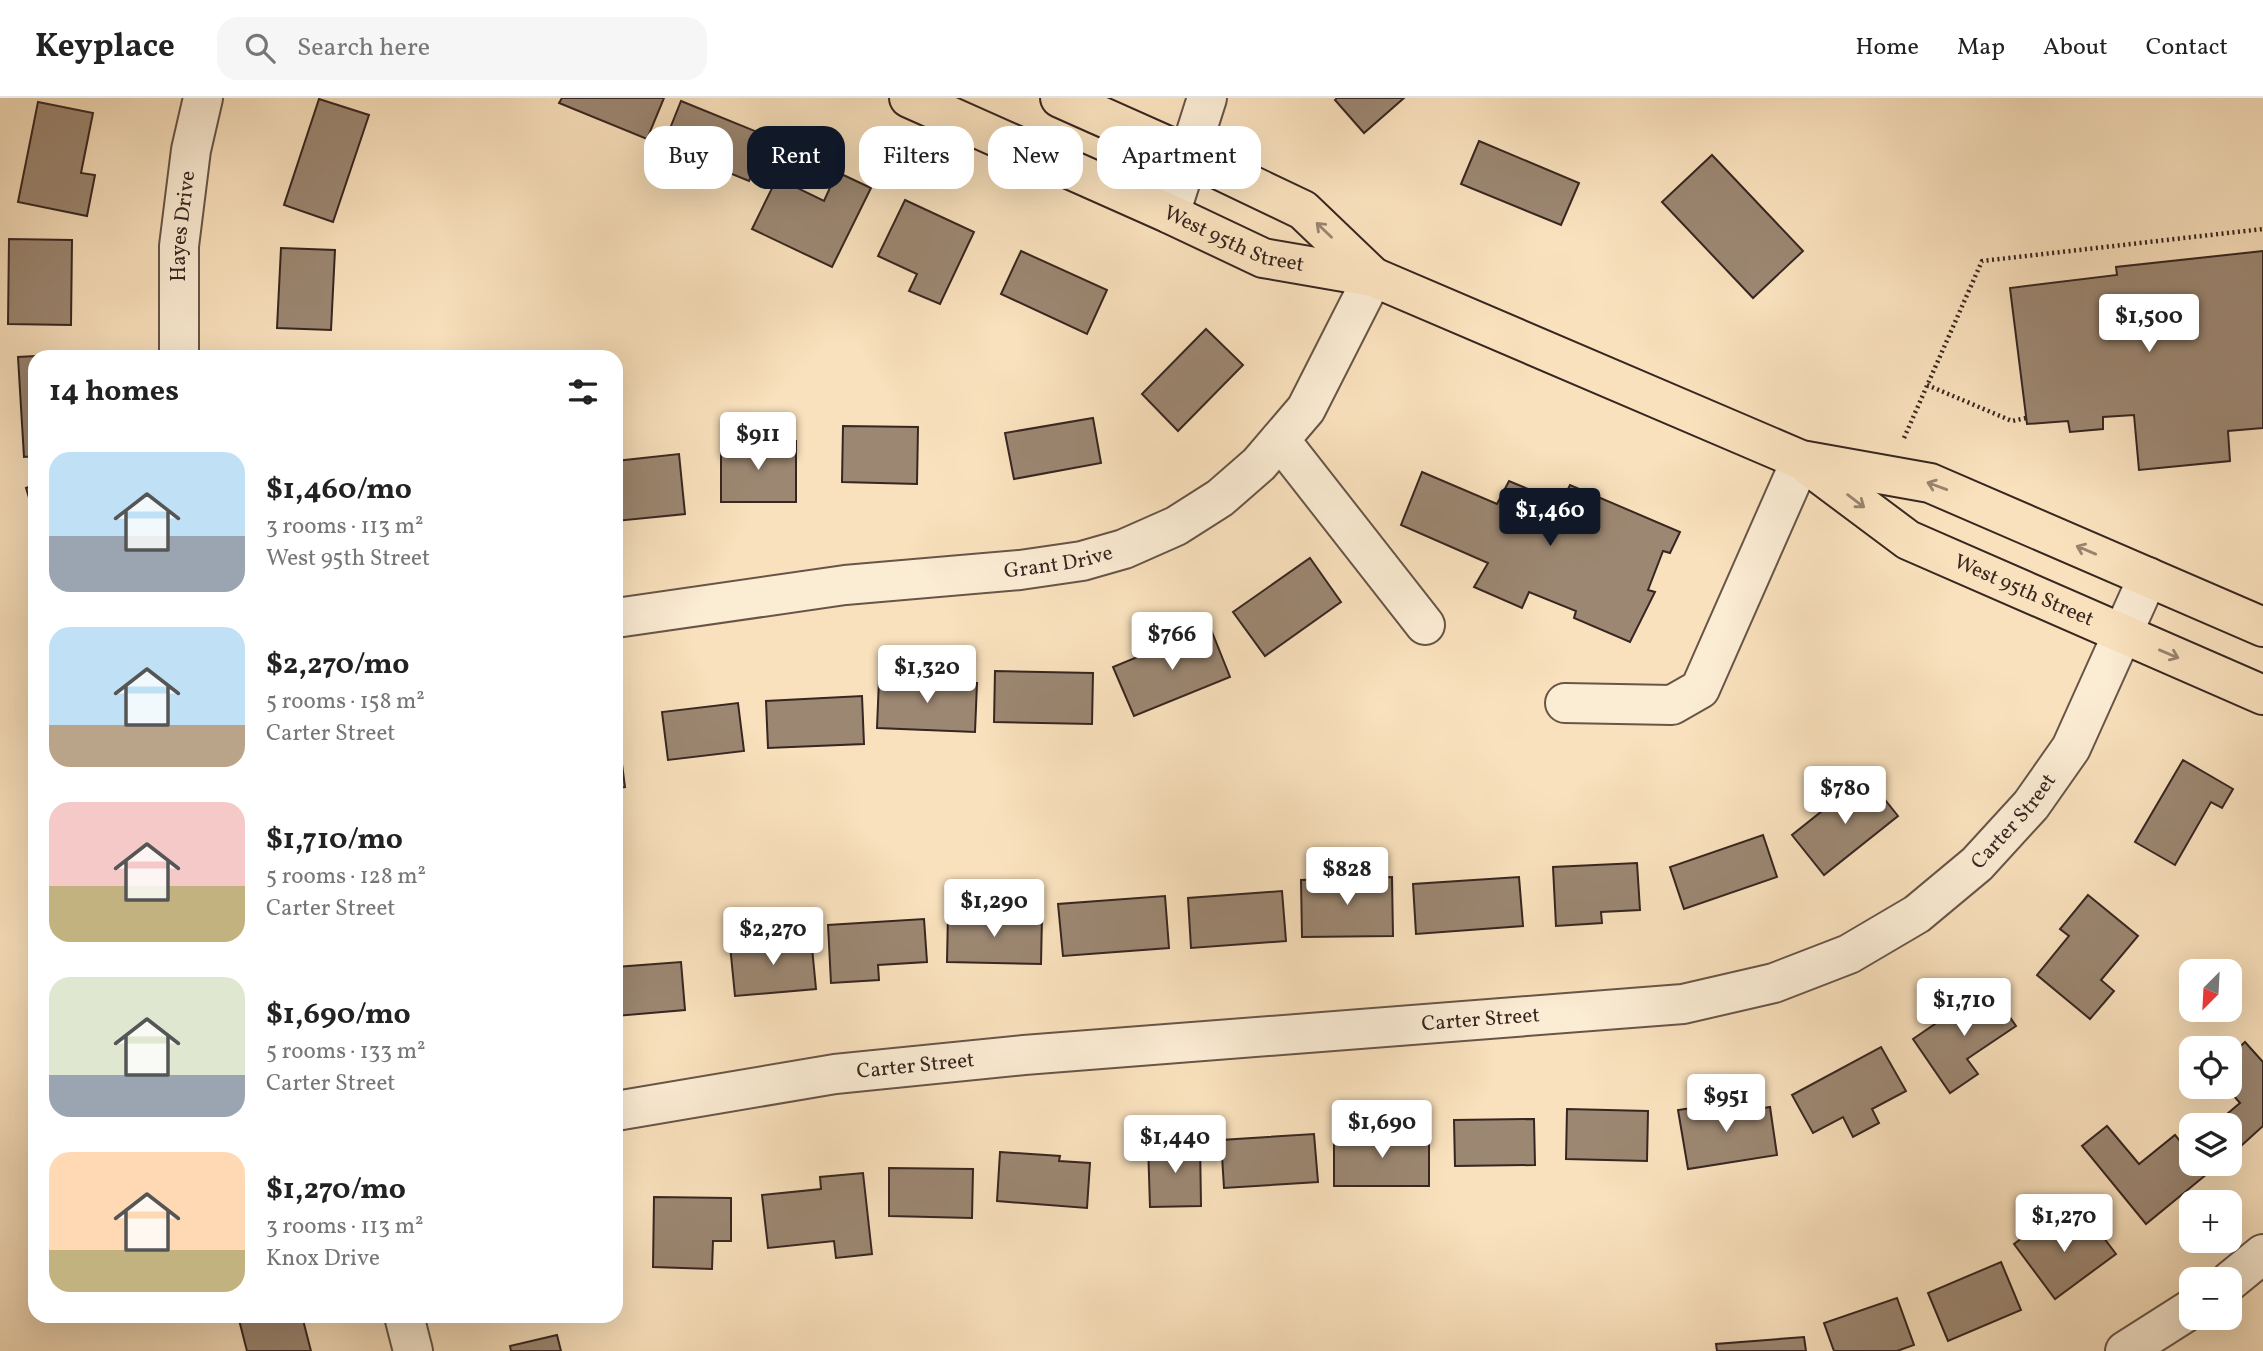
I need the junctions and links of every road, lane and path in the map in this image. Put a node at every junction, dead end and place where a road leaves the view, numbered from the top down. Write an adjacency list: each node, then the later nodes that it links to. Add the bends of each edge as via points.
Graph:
1 (203, 98): 12 (street, Hayes Drive, via 191,150 179,246)
2 (909, 98): 9 (main road, West 95th Street)
3 (1060, 98): 5 (main road, West 95th Street)
4 (1207, 98): 6 (street)
5 (1123, 126)
6 (1198, 126)
7 (1178, 189): 9 (street)
8 (1259, 189): 11 (main road, West 95th Street, one-way to 8, via 1303,210)
9 (1170, 214): 11 (main road, West 95th Street, via 1262,258)
10 (2263, 229): 13 (path, via 1982,261)
11 (1373, 277): 16 (street, Grant Drive, via 1306,409); 17 (main road, West 95th Street)
12 (179, 350)
13 (1927, 385): 14 (path, via 2012,421); 15 (path)
14 (2026, 418)
15 (1904, 438)
16 (1280, 440): 19 (street, Grant Drive, via 1220,498 1176,526 1103,555 1020,570 845,585); 20 (street)
17 (1801, 460): 18 (main road, West 95th Street, one-way to 17, via 1930,483); 22 (main road, West 95th Street, one-way to 22, via 1908,540); 24 (street, via 1700,689 1672,705)
18 (2148, 577): 21 (main road, West 95th Street); 22 (street, Carter Street)
19 (623, 617)
20 (1425, 625)
21 (2263, 627)
22 (2123, 634): 23 (main road, West 95th Street, one-way to 23); 25 (street, Carter Street, via 2071,748 2032,805 1977,864 1917,914 1849,954 1774,982 1683,1004 835,1073)
23 (2263, 695)
24 (1565, 703)
25 (623, 1110)
26 (2263, 1254): 27 (street)
27 (2242, 1271)
28 (2179, 1317): 31 (street)
29 (406, 1323): 30 (street)
30 (413, 1351)
31 (2125, 1351)

